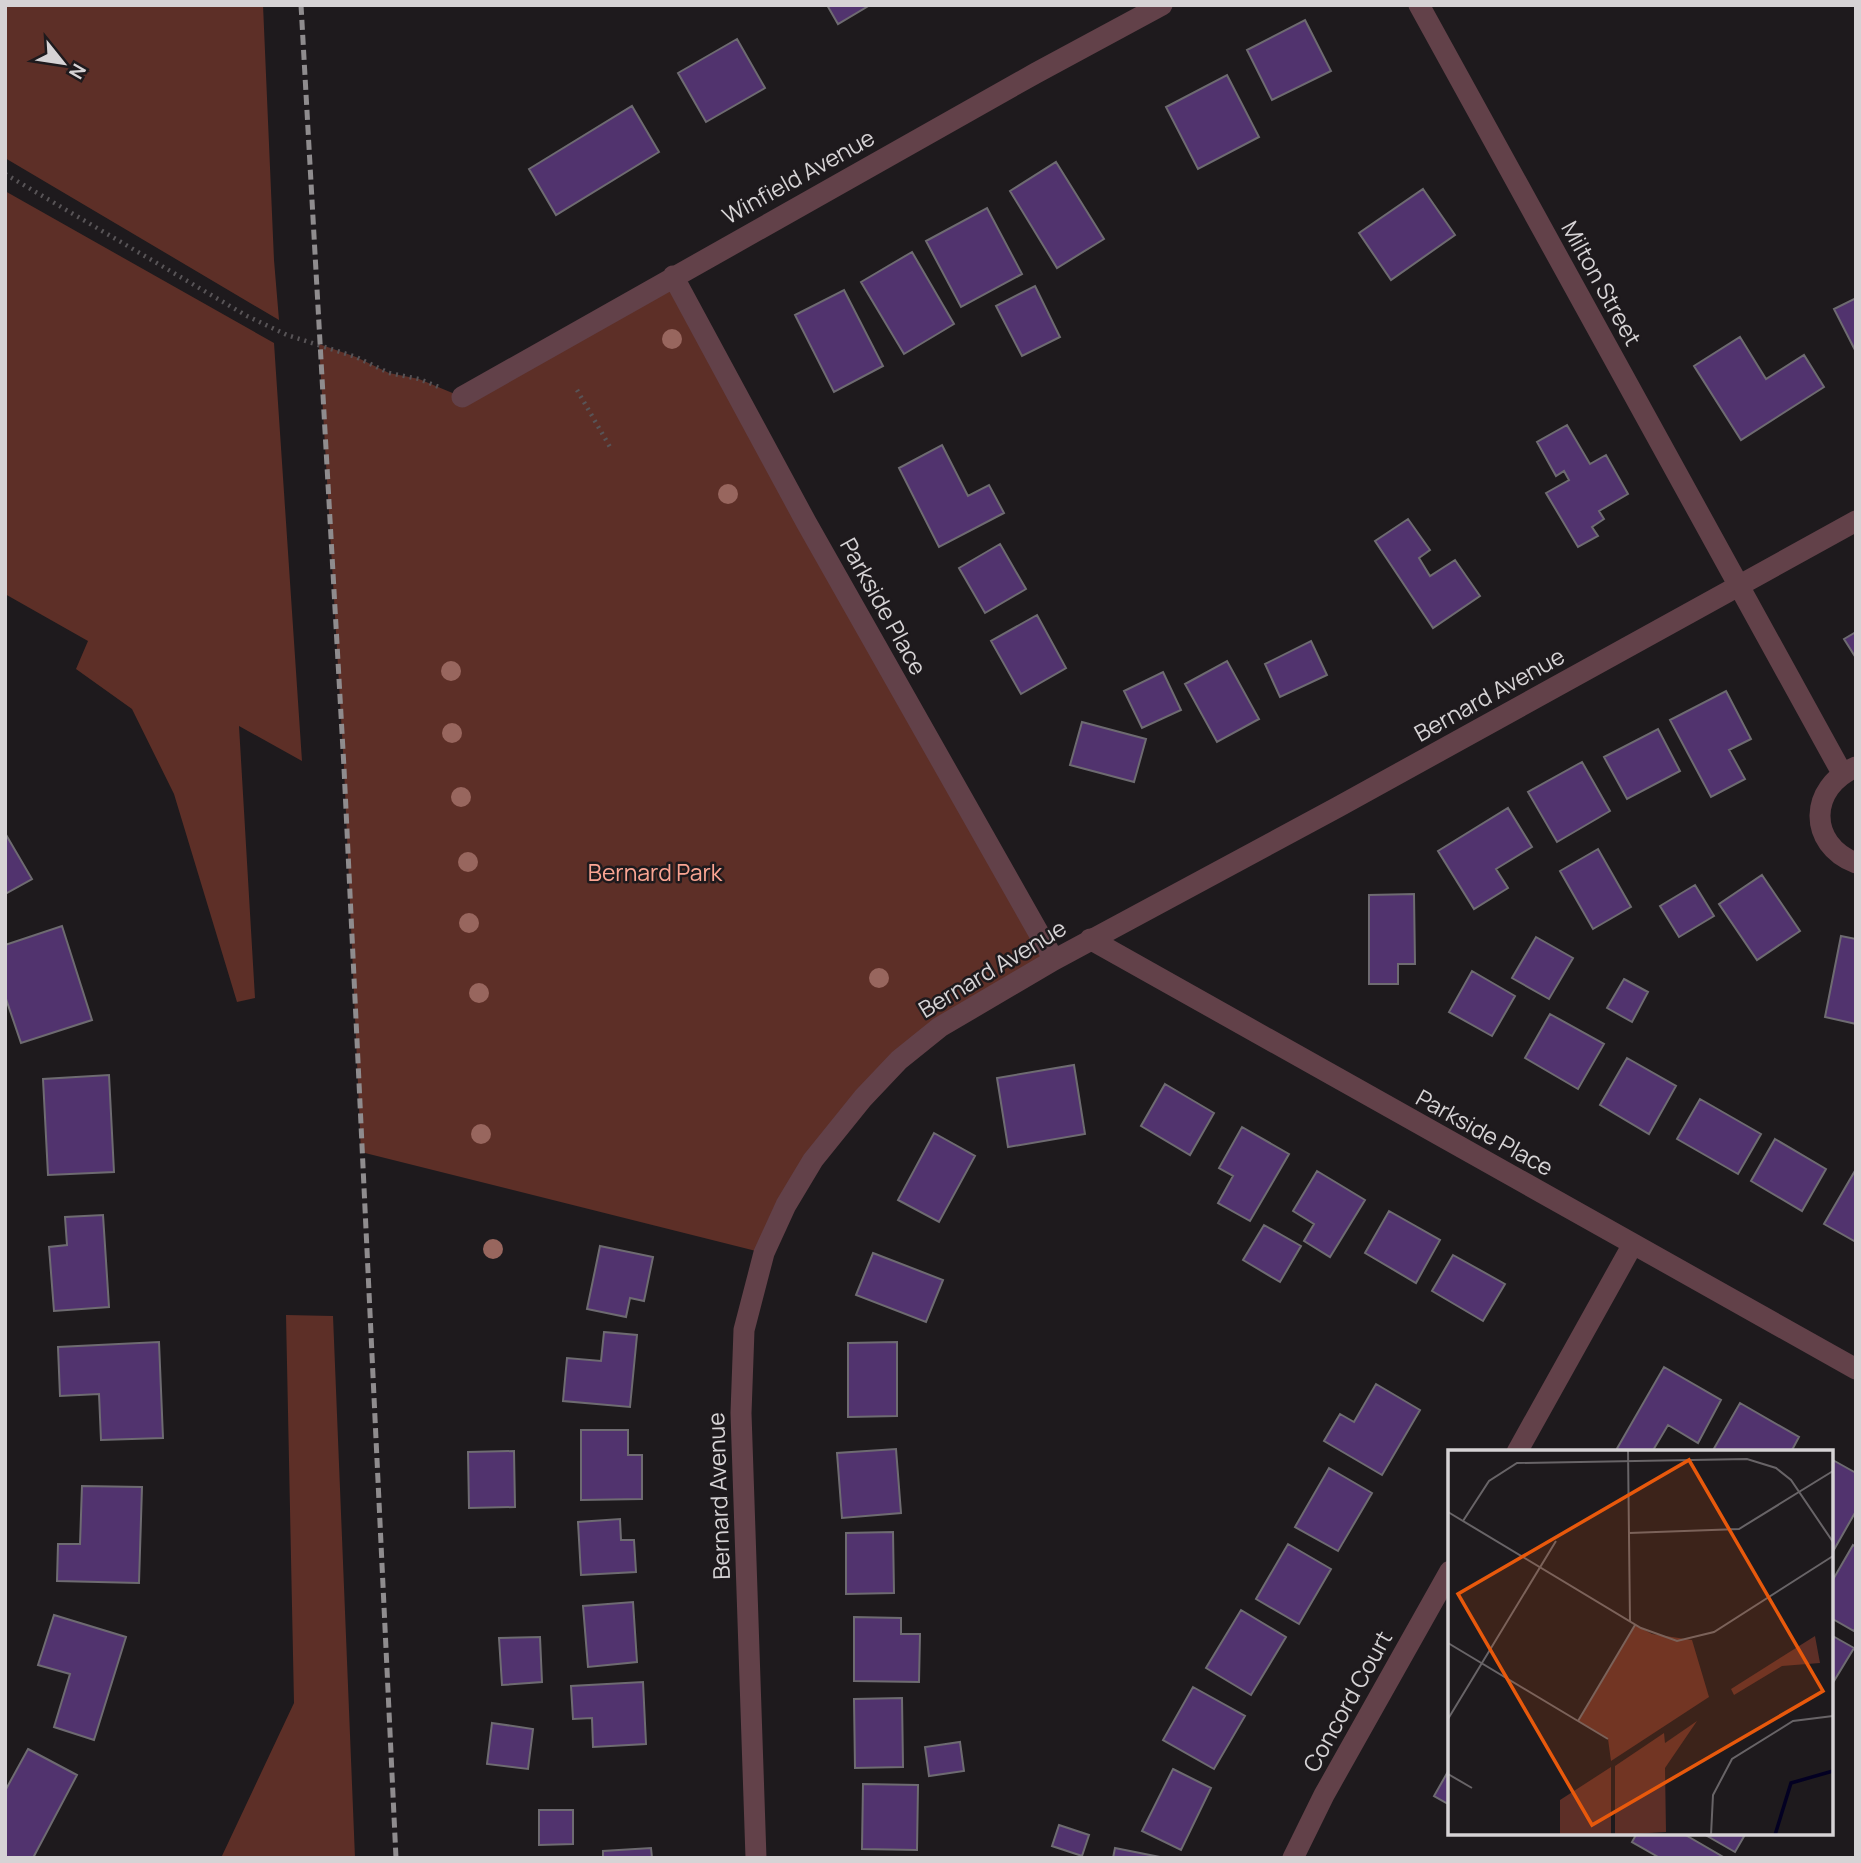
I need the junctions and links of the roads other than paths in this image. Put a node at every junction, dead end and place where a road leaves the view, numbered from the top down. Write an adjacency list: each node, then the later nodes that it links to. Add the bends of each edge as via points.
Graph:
1 (1162, 5): 3 (street, Winfield Avenue)
2 (1419, 5): 6 (street, Milton Street)
3 (673, 276): 4 (street, Winfield Avenue); 10 (street, Parkside Place, via 806,522)
4 (462, 397)
5 (1856, 521): 6 (street, Bernard Avenue)
6 (1739, 585): 7 (street, Milton Street); 9 (street, Bernard Avenue)
7 (1849, 770): 8 (street, via 1830,784 1819,814 1829,844)
8 (1856, 863)
9 (1090, 939): 10 (street, Bernard Avenue); 11 (street, Parkside Place)
10 (1054, 960): 15 (street, Bernard Avenue, via 940,1027 890,1069 813,1160 764,1253 744,1330 741,1413)
11 (1633, 1244): 12 (street, Parkside Place); 13 (street)
12 (1856, 1369)
13 (1518, 1450)
14 (1448, 1575): 16 (street, Concord Court, via 1324,1794)
15 (756, 1858)
16 (1293, 1858)

